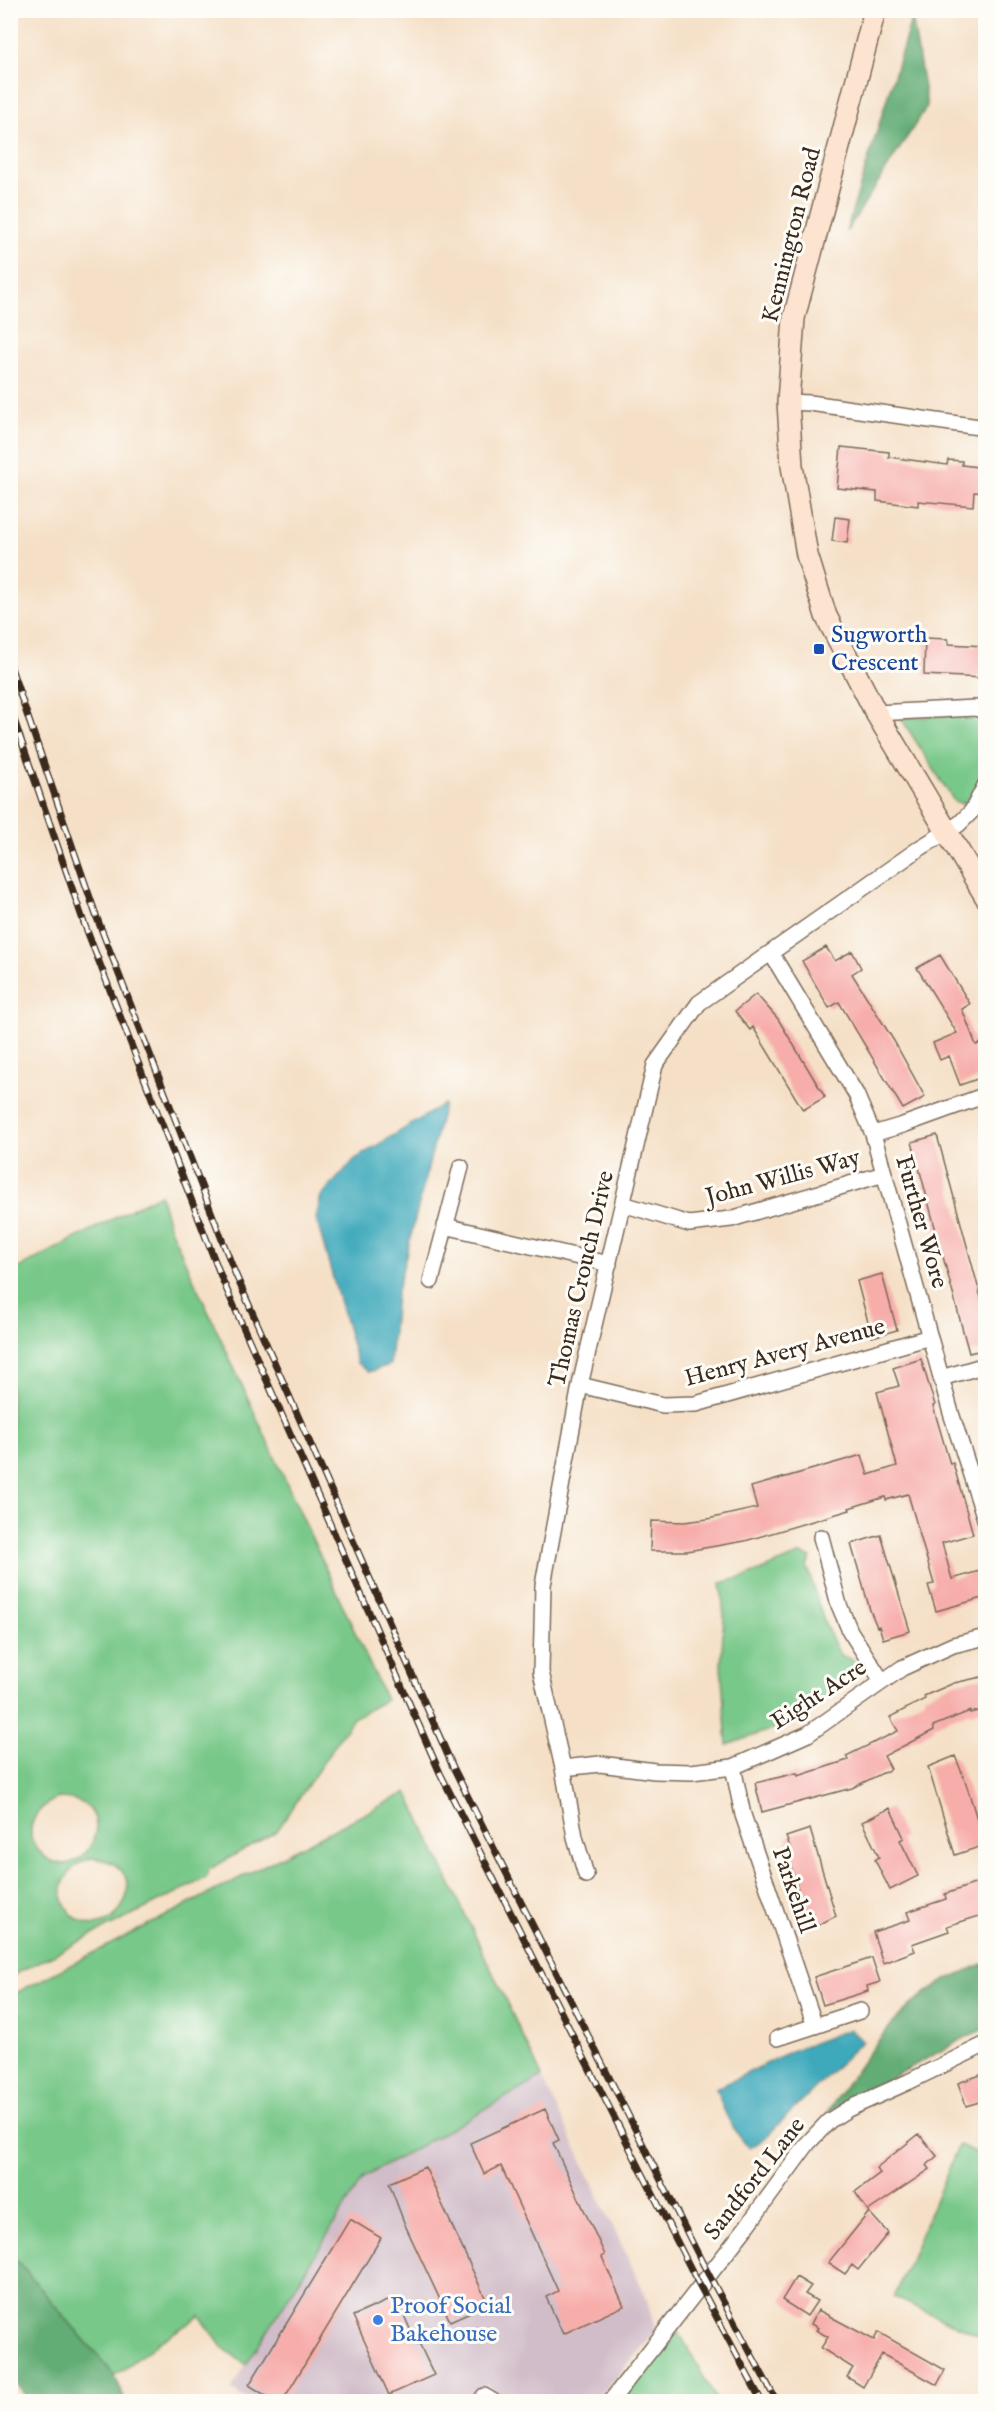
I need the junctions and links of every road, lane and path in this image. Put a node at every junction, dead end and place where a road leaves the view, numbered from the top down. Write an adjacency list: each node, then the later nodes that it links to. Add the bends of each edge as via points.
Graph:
1 (875, 10): 2 (street, Kennington Road, via 794,318)
2 (788, 402): 3 (street); 5 (street, Kennington Road, via 792,466 816,587 826,616)
3 (986, 428)
4 (986, 711): 5 (street, via 975,708)
5 (876, 714): 7 (street, Kennington Road)
6 (986, 784): 7 (street, via 972,811)
7 (946, 831): 8 (street, Kennington Road); 9 (street, Thomas Crouch Drive)
8 (986, 897)
9 (771, 953): 11 (street, Further Wore, via 856,1094); 14 (street, Thomas Crouch Drive, via 699,1003 655,1065)
10 (986, 1095): 11 (street)
11 (873, 1134): 13 (street, Further Wore)
12 (461, 1167): 15 (street)
13 (884, 1174): 14 (street, John Willis Way, via 731,1219 689,1224); 18 (street, Further Wore)
14 (623, 1204): 16 (street, Thomas Crouch Drive)
15 (446, 1226): 16 (street); 17 (street)
16 (609, 1264): 21 (street, Thomas Crouch Drive)
17 (431, 1281)
18 (930, 1337): 20 (street, Further Wore); 21 (street, Henry Avery Avenue, via 696,1404 663,1405)
19 (986, 1365): 20 (street)
20 (941, 1378): 22 (street, Further Wore)
21 (580, 1385): 27 (street, Thomas Crouch Drive, via 543,1585 541,1672)
22 (986, 1522)
23 (820, 1537): 25 (street, via 850,1631)
24 (986, 1637): 25 (street, Eight Acre, via 923,1657)
25 (882, 1681): 26 (street, Eight Acre, via 808,1734)
26 (733, 1767): 27 (street, Eight Acre, via 690,1772 600,1764); 30 (street, Parkehill, via 743,1815)
27 (563, 1768): 28 (street, Thomas Crouch Drive)
28 (586, 1875)
29 (860, 2011): 30 (street)
30 (815, 2026): 31 (street)
31 (778, 2038)
32 (986, 2044): 35 (street, Sandford Lane, via 829,2121)
33 (480, 2402): 34 (street, via 484,2396)
34 (494, 2402)
35 (609, 2402)

